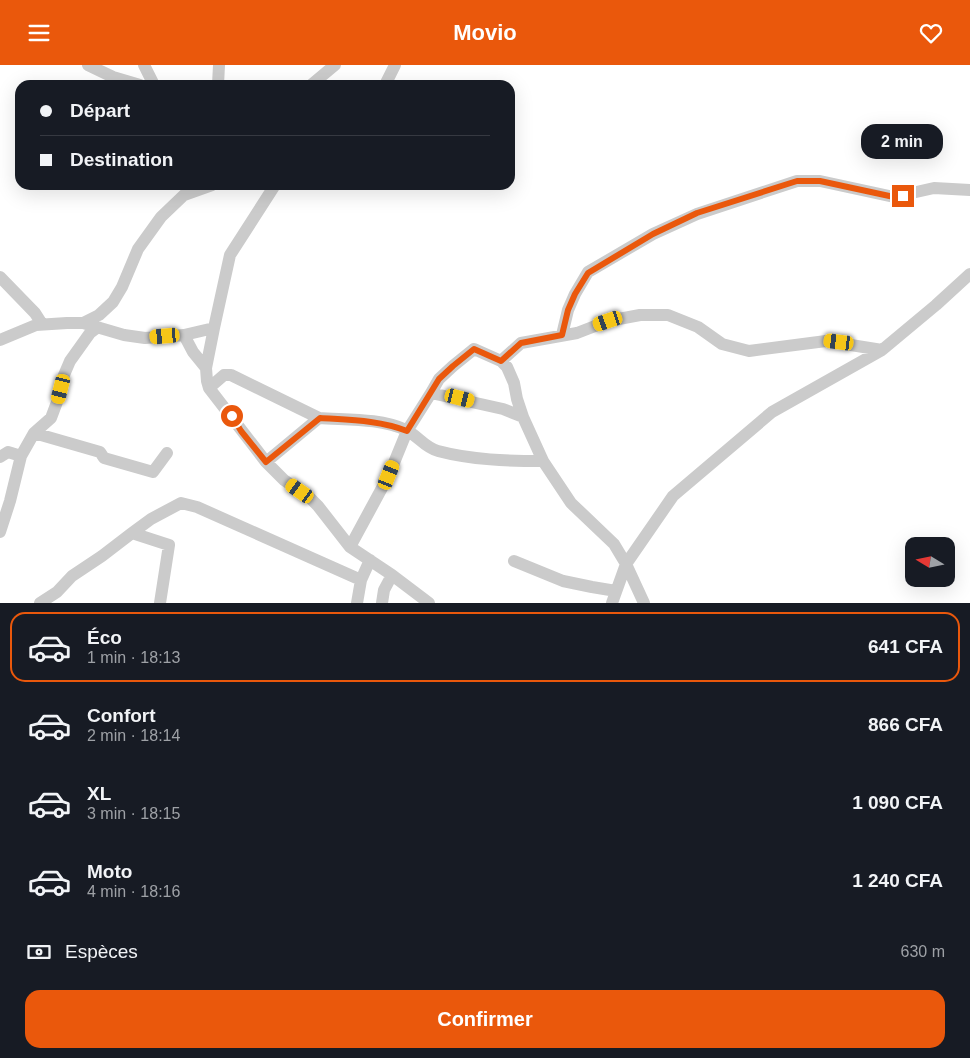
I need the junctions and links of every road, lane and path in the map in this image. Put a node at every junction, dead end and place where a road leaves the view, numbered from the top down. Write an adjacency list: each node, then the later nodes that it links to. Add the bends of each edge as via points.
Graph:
1 (88, 65): 6 (street)
2 (144, 65): 7 (street)
3 (219, 65): 8 (street)
4 (335, 65): 9 (street)
5 (395, 65): 10 (street)
6 (123, 80)
7 (152, 80)
8 (218, 80)
9 (317, 80)
10 (388, 80)
11 (187, 190): 16 (street, via 161,217 138,249 113,302 99,315)
12 (271, 190): 19 (street, via 230,255)
13 (970, 190): 21 (street, via 934,188 894,197 820,181 797,181 697,213 653,234 588,273 572,302)
14 (970, 274): 23 (street)
15 (0, 277): 17 (street)
16 (82, 323): 17 (street); 18 (street)
17 (42, 324): 22 (street)
18 (98, 327): 20 (street, via 145,338); 31 (street, via 70,361 51,418)
19 (214, 328): 20 (street); 25 (street)
20 (184, 335): 25 (street)
21 (562, 335): 23 (street, via 608,321 640,315 668,315 698,327 722,344 749,351 826,341); 24 (street, via 521,343)
22 (0, 340)
23 (882, 350): 42 (street, via 772,412 673,496)
24 (501, 361): 27 (street, via 474,349 439,379); 28 (street, via 512,375)
25 (206, 368): 26 (street)
26 (209, 388): 29 (street, via 224,375 231,375); 36 (street)
27 (431, 393): 28 (street, via 503,409); 30 (street)
28 (523, 417): 35 (street)
29 (320, 418): 30 (street, via 362,420); 36 (street)
30 (407, 431): 35 (street, via 436,451 498,461); 39 (street, via 389,475)
31 (34, 433): 32 (street, via 100,452 113,462 153,472); 33 (street)
32 (167, 453)
33 (21, 456): 34 (street, via 8,452); 37 (street)
34 (0, 457)
35 (544, 461): 42 (street, via 571,503 614,544)
36 (266, 462): 39 (street, via 318,506)
37 (0, 532)
38 (132, 533): 44 (street, via 181,503 197,507); 46 (street); 47 (street, via 169,545)
39 (350, 547): 40 (street)
40 (370, 560): 43 (street); 44 (street)
41 (514, 561): 45 (street)
42 (626, 564): 45 (street); 51 (street)
43 (392, 575): 49 (street); 50 (street)
44 (361, 580): 48 (street)
45 (614, 597)
46 (40, 603)
47 (160, 603)
48 (357, 603)
49 (382, 603)
50 (429, 603)
51 (644, 603)

